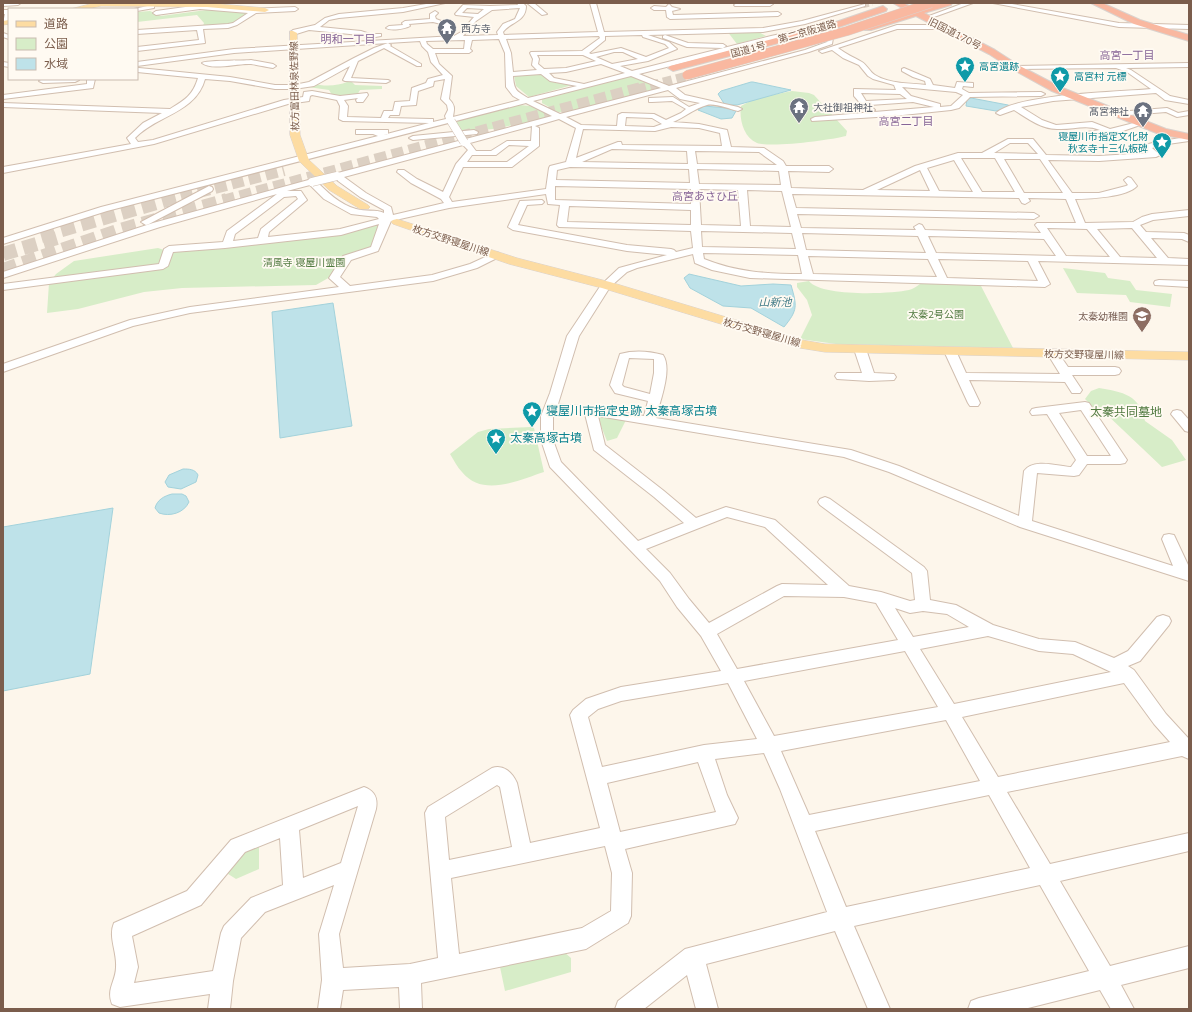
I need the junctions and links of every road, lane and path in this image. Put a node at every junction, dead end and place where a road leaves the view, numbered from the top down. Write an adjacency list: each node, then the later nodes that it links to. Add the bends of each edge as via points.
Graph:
1 (18, 3): 17 (street)
2 (103, 3): 29 (main road); 30 (main road, via 107,6)
3 (399, 3): 37 (street)
4 (530, 3): 39 (street)
5 (592, 3): 68 (street)
6 (900, 3): 41 (highway, 旧国道170号); 54 (highway, 国道1号)
7 (917, 3): 102 (highway, 第二京阪道路, via 791,42)
8 (932, 3): 108 (highway, 第二京阪道路, bridge, via 840,33)
9 (948, 3): 41 (highway, 国道1号)
10 (970, 3): 46 (street)
11 (988, 3): 51 (street)
12 (996, 3): 51 (street)
13 (1006, 3): 51 (street)
14 (1095, 3): 55 (highway)
15 (1105, 3): 57 (highway, via 1129,15)
16 (1114, 3): 57 (highway)
17 (3, 4)
18 (178, 4): 30 (main road); 36 (main road)
19 (440, 4): 37 (street); 49 (street)
20 (522, 4): 31 (street); 53 (street, via 519,17 511,23)
21 (760, 4): 22 (street); 27 (street); 42 (street)
22 (770, 4)
23 (223, 5): 35 (street); 38 (street)
24 (466, 5): 31 (street); 44 (street, via 458,14)
25 (865, 5): 63 (street, via 803,23)
26 (294, 6): 36 (street); 43 (street)
27 (736, 6): 45 (street)
28 (152, 7): 30 (street)
29 (80, 8)
30 (136, 8)
31 (490, 8): 44 (street)
32 (654, 8): 33 (street)
33 (669, 8): 47 (street, via 680,8); 47 (street, via 670,17)
34 (716, 9): 50 (street, via 697,9)
35 (256, 10): 36 (street); 59 (street, via 232,25)
36 (265, 10)
37 (406, 10): 60 (street, via 337,17 336,21)
38 (156, 13)
39 (544, 14)
40 (778, 14): 42 (street)
41 (916, 14): 56 (highway, 旧国道170号); 76 (highway, 国道1号)
42 (767, 15): 45 (street)
43 (294, 16)
44 (480, 16): 73 (street)
45 (744, 16): 50 (street)
46 (932, 16)
47 (682, 17): 50 (street)
48 (389, 18): 49 (street)
49 (433, 18): 52 (street); 61 (street, via 404,23 407,26)
50 (706, 19)
51 (1099, 22): 55 (street)
52 (447, 25)
53 (501, 25): 66 (street); 67 (street)
54 (836, 25): 74 (street); 102 (highway, 国道1号)
55 (1150, 26): 57 (street); 72 (highway)
56 (942, 27): 83 (street, via 897,28); 100 (highway, 旧国道170号, via 992,52)
57 (1165, 27): 58 (street); 72 (highway)
58 (1189, 27)
59 (200, 28): 62 (street); 79 (street, via 203,42)
60 (319, 28): 70 (street, via 306,25); 78 (street, via 370,36 384,34 387,38)
61 (389, 28)
62 (185, 29): 64 (street, via 154,34); 79 (street)
63 (755, 30): 65 (street); 74 (street)
64 (138, 31)
65 (654, 33): 68 (street); 69 (street); 81 (street, via 688,45)
66 (556, 35): 67 (street); 68 (street)
67 (501, 36): 71 (street); 106 (street, via 508,53)
68 (603, 36): 69 (street); 89 (street)
69 (646, 36): 93 (street, via 674,48)
70 (288, 37): 82 (main road, 枚方富田林泉佐野線); 84 (street, via 270,44)
71 (470, 37): 73 (street); 86 (street, via 467,49 469,51)
72 (1189, 37)
73 (456, 38): 75 (street)
74 (771, 38): 107 (street)
75 (423, 39): 77 (street); 86 (street, via 424,45)
76 (831, 39): 87 (street, via 830,43); 108 (highway, 国道1号)
77 (393, 41): 78 (street); 80 (street)
78 (368, 42): 82 (street)
79 (190, 43): 91 (street); 91 (street, via 188,53)
80 (385, 46): 92 (street); 97 (street)
81 (724, 46)
82 (294, 47): 90 (street); 123 (main road, 枚方富田林泉佐野線)
83 (834, 48): 87 (street, via 819,52); 113 (street, via 844,57 861,64)
84 (228, 50)
85 (639, 50): 88 (street)
86 (431, 51): 110 (street, via 434,63)
87 (807, 51): 125 (street)
88 (629, 53): 89 (street, via 616,50 600,55); 93 (street)
89 (587, 54): 94 (street); 105 (street, via 533,53 535,65)
90 (277, 56): 91 (street, via 207,54); 95 (street, via 251,62); 95 (street, via 265,52 231,54 208,58); 116 (street, via 270,70)
91 (138, 57)
92 (356, 59): 118 (street, via 347,80); 123 (street, via 311,84)
93 (646, 60): 99 (street)
94 (602, 62): 99 (street); 105 (street)
95 (205, 63): 109 (street, via 203,69)
96 (774, 64): 125 (street)
97 (419, 65)
98 (1189, 65): 101 (street)
99 (611, 66): 107 (street)
100 (1015, 67): 101 (street); 129 (highway, 旧国道170号)
101 (1116, 67): 127 (street, via 1129,71)
102 (675, 69)
103 (904, 70): 111 (street)
104 (138, 72): 109 (street)
105 (543, 72): 106 (street); 120 (street, via 552,80)
106 (510, 74): 138 (street, via 510,87)
107 (630, 74): 120 (street); 125 (street)
108 (689, 75)
109 (193, 76): 112 (street)
110 (449, 76): 155 (street, via 445,99 452,110); 157 (street, via 430,80 430,84 415,90 413,103 398,104 396,113 387,113)
111 (915, 76): 113 (street); 124 (street, via 928,80)
112 (202, 77): 116 (street); 149 (street, via 198,90 189,101)
113 (873, 77): 119 (street)
114 (62, 80): 117 (street)
115 (91, 80): 130 (street, via 90,86)
116 (269, 80): 123 (street, via 285,88)
117 (43, 81)
118 (386, 81)
119 (897, 84): 124 (street); 128 (street)
120 (589, 85): 138 (street)
121 (970, 85): 126 (street, via 960,84)
122 (25, 86): 130 (street)
123 (294, 87): 137 (main road, 枚方富田林泉佐野線)
124 (930, 88): 126 (street)
125 (670, 89): 140 (street, via 683,97); 154 (street)
126 (958, 90): 131 (street)
127 (1157, 91): 133 (street); 139 (street, via 1168,98)
128 (902, 92): 136 (street); 141 (street, via 857,91)
129 (1067, 93): 131 (street); 133 (highway, 旧国道170号)
130 (24, 94): 132 (street)
131 (968, 95): 144 (street, via 957,106)
132 (3, 97)
133 (1078, 97): 143 (street); 152 (highway, 旧国道170号)
134 (340, 98): 135 (street, via 364,95); 137 (street, via 312,93 307,94 306,99); 157 (street, via 344,106 343,119)
135 (360, 100)
136 (914, 100): 141 (street); 144 (street)
137 (295, 101): 153 (street); 188 (main road, 枚方富田林泉佐野線, via 295,136)
138 (527, 101): 154 (street); 155 (street)
139 (1188, 101)
140 (706, 103): 146 (street); 147 (street)
141 (865, 103): 148 (street)
142 (3, 105): 149 (street)
143 (1015, 107): 150 (street); 163 (street, via 1038,122)
144 (947, 108): 156 (street)
145 (664, 109): 146 (street, via 684,115); 146 (street, via 673,99); 166 (street)
146 (690, 109)
147 (738, 109)
148 (871, 110)
149 (169, 111): 178 (street, via 138,130 131,138)
150 (1000, 113)
151 (1189, 113): 152 (street, via 1177,115 1167,110)
152 (1118, 114): 159 (highway, 旧国道170号); 160 (street, via 1104,117)
153 (241, 116): 171 (street); 178 (street)
154 (560, 117): 161 (street); 162 (street)
155 (450, 119): 158 (street); 175 (street, bridge); 188 (street)
156 (815, 119)
157 (383, 120): 158 (street); 169 (street)
158 (430, 121): 169 (street, via 378,134)
159 (1142, 123): 167 (street); 174 (highway, 旧国道170号)
160 (1092, 124): 163 (street); 167 (street)
161 (534, 126): 175 (street); 177 (street); 188 (street, via 381,142)
162 (580, 127): 164 (street); 190 (street)
163 (1065, 127): 173 (street)
164 (621, 128): 165 (street); 166 (street, via 622,115 654,116)
165 (630, 128): 166 (street); 179 (street, via 630,140)
166 (661, 129): 172 (street, via 707,126 724,132); 180 (street)
167 (1108, 131): 173 (street)
168 (359, 132): 169 (street)
169 (374, 132)
170 (702, 135): 172 (street)
171 (204, 136)
172 (725, 136): 182 (street)
173 (1078, 136): 176 (street)
174 (1189, 138): 187 (street, via 1148,147 1156,155 1094,160)
175 (464, 142): 183 (street, via 472,150); 197 (street)
176 (1089, 142)
177 (535, 144): 183 (street, via 506,143 493,153); 189 (street, via 509,165)
178 (137, 146): 195 (street)
179 (610, 147): 180 (street); 190 (street)
180 (656, 148): 181 (street)
181 (691, 149): 182 (street); 191 (street)
182 (727, 149): 193 (street, via 761,150 780,163)
183 (470, 153): 189 (street)
184 (985, 155): 185 (street); 186 (street); 187 (street, via 1008,141 1030,141)
185 (998, 156): 187 (street); 207 (street)
186 (957, 157): 192 (street); 206 (street)
187 (1042, 157): 208 (street)
188 (303, 159): 214 (main road, via 332,188); 232 (street, via 104,209); 233 (street, via 214,186 135,228)
189 (460, 164): 209 (street)
190 (570, 164): 191 (street); 201 (street, via 554,168)
191 (692, 167): 193 (street); 200 (street)
192 (922, 167): 204 (street); 205 (street)
193 (783, 169): 194 (street); 203 (street)
194 (829, 169)
195 (3, 170)
196 (401, 172): 209 (street)
197 (337, 176): 199 (street, bridge); 219 (street, via 388,209)
198 (1128, 180): 208 (street, via 1133,186 1129,188 1099,196)
199 (312, 182): 219 (street, via 327,197 354,212 380,214 383,218); 233 (street)
200 (695, 186): 201 (street); 202 (street); 215 (street)
201 (551, 187): 210 (street); 213 (street)
202 (742, 187): 203 (street); 225 (street)
203 (786, 189): 204 (street); 216 (street)
204 (862, 193): 212 (street)
205 (936, 194): 206 (street); 212 (street)
206 (979, 195): 207 (street)
207 (1021, 196): 208 (street); 218 (street)
208 (1070, 196): 223 (street)
209 (445, 197): 213 (street)
210 (551, 202): 211 (street); 229 (street, via 523,203 512,227)
211 (565, 203): 215 (street); 220 (street)
212 (909, 204): 216 (street); 218 (street); 227 (street)
213 (449, 205): 219 (street)
214 (364, 207)
215 (694, 207): 224 (street)
216 (792, 211): 226 (street)
217 (1189, 213): 222 (street, via 1148,218 1138,221)
218 (1034, 216): 221 (street)
219 (392, 220): 234 (street, via 341,232); 238 (main road, 枚方交野寝屋川線); 252 (street, via 384,224 375,250 348,258 334,278)
220 (562, 225): 224 (street); 229 (street)
221 (1040, 225): 223 (street); 230 (street)
222 (1135, 225): 223 (street); 228 (street)
223 (1086, 226): 242 (street)
224 (696, 228): 225 (street); 236 (street)
225 (746, 229): 226 (street)
226 (796, 231): 227 (street); 237 (street)
227 (922, 234): 230 (street); 239 (street)
228 (1143, 235): 231 (street); 244 (street)
229 (557, 236): 236 (street, via 627,248)
230 (1048, 236): 241 (street)
231 (1189, 238)
232 (3, 241)
233 (102, 241): 246 (street)
234 (262, 241): 235 (street); 235 (street, via 264,231 303,200 298,193 282,194 230,233)
235 (228, 244): 251 (street, via 169,249 163,266)
236 (690, 251): 237 (street); 247 (street, via 699,261 710,266 747,276); 249 (street, via 633,266 615,276)
237 (802, 252): 239 (street); 247 (street)
238 (496, 255): 249 (main road, 枚方交野寝屋川線); 252 (street, via 468,269 432,278)
239 (933, 256): 240 (street); 248 (street)
240 (1031, 258): 241 (street); 248 (street, via 1045,284)
241 (1062, 258): 242 (street)
242 (1117, 260): 243 (street)
243 (1146, 260): 244 (street); 250 (street, via 1162,283)
244 (1165, 261): 245 (street)
245 (1189, 262)
246 (3, 275)
247 (808, 276): 248 (street)
248 (943, 280)
249 (606, 285): 253 (main road, 枚方交野寝屋川線, via 800,344); 267 (street, via 573,336)
250 (1187, 286)
251 (3, 287)
252 (349, 290): 257 (street, via 190,310 130,323)
253 (860, 350): 254 (main road, 枚方交野寝屋川線); 261 (street)
254 (950, 351): 255 (main road, 枚方交野寝屋川線); 262 (street)
255 (1053, 353): 256 (main road, 枚方交野寝屋川線); 259 (street)
256 (1189, 356)
257 (3, 368)
258 (1115, 371): 259 (street)
259 (1066, 374): 262 (street); 264 (street)
260 (841, 376): 261 (street)
261 (869, 376): 263 (street)
262 (962, 376): 266 (street)
263 (890, 377)
264 (1076, 390)
265 (656, 398): 265 (street, via 659,358 633,354 624,356 616,385 619,390); 272 (street)
266 (974, 403)
267 (550, 407): 268 (street); 279 (street, via 547,416 547,440 555,464)
268 (591, 411): 272 (street); 277 (street, via 599,447)
269 (1051, 411): 270 (street); 274 (street); 274 (street, via 1085,406 1120,460)
270 (1036, 412)
271 (1177, 414): 273 (street)
272 (649, 421): 276 (street, via 846,453 894,469)
273 (1189, 428)
274 (1083, 460): 276 (street, via 1074,472 1038,468 1031,471)
275 (825, 502): 283 (street, via 920,572)
276 (1025, 524): 280 (street)
277 (695, 525): 279 (street); 281 (street, via 726,512 770,522)
278 (1169, 539): 280 (street)
279 (637, 547): 286 (street, via 665,577)
280 (1187, 575)
281 (844, 591): 282 (street); 286 (street, via 782,590)
282 (881, 598): 283 (street, via 910,607); 287 (street)
283 (923, 606): 285 (street, via 950,609)
284 (1163, 621): 288 (street, via 1134,656)
285 (988, 630): 287 (street); 288 (street, via 1039,645 1075,648)
286 (707, 632): 289 (street)
287 (909, 644): 289 (street); 291 (street)
288 (1114, 665): 290 (street)
289 (733, 676): 292 (street); 295 (street, via 621,694 592,704 579,715)
290 (1128, 676): 291 (street); 293 (street, via 1160,719)
291 (950, 712): 292 (street); 296 (street)
292 (769, 745): 294 (street); 297 (street)
293 (1188, 749): 296 (street)
294 (704, 753): 295 (street); 299 (street, via 728,818)
295 (595, 777): 299 (street)
296 (993, 786): 297 (street); 304 (street)
297 (803, 825): 306 (street)
298 (289, 826): 302 (street, via 364,795 368,800 367,809); 305 (street); 313 (street, via 238,846 194,898 121,930 127,968 120,996)
299 (613, 838): 301 (street); 309 (street, via 622,873 621,916 586,938)
300 (1189, 842): 304 (street)
301 (523, 854): 303 (street); 303 (street, via 508,783 498,774 435,812)
302 (348, 870): 305 (street); 312 (street, via 329,934)
303 (440, 871): 309 (street)
304 (1044, 875): 306 (street); 311 (street)
305 (294, 891): 313 (street, via 258,905 231,933)
306 (840, 918): 307 (street); 319 (street)
307 (693, 957): 317 (street); 318 (street)
308 (1189, 957): 311 (street)
309 (450, 966): 310 (street)
310 (410, 975): 312 (street); 316 (street)
311 (1104, 977): 320 (street); 321 (street)
312 (333, 980): 315 (street)
313 (222, 981): 314 (street)
314 (219, 1009)
315 (329, 1009)
316 (412, 1009)
317 (626, 1009)
318 (707, 1009)
319 (879, 1009)
320 (979, 1009)
321 (1124, 1009)

